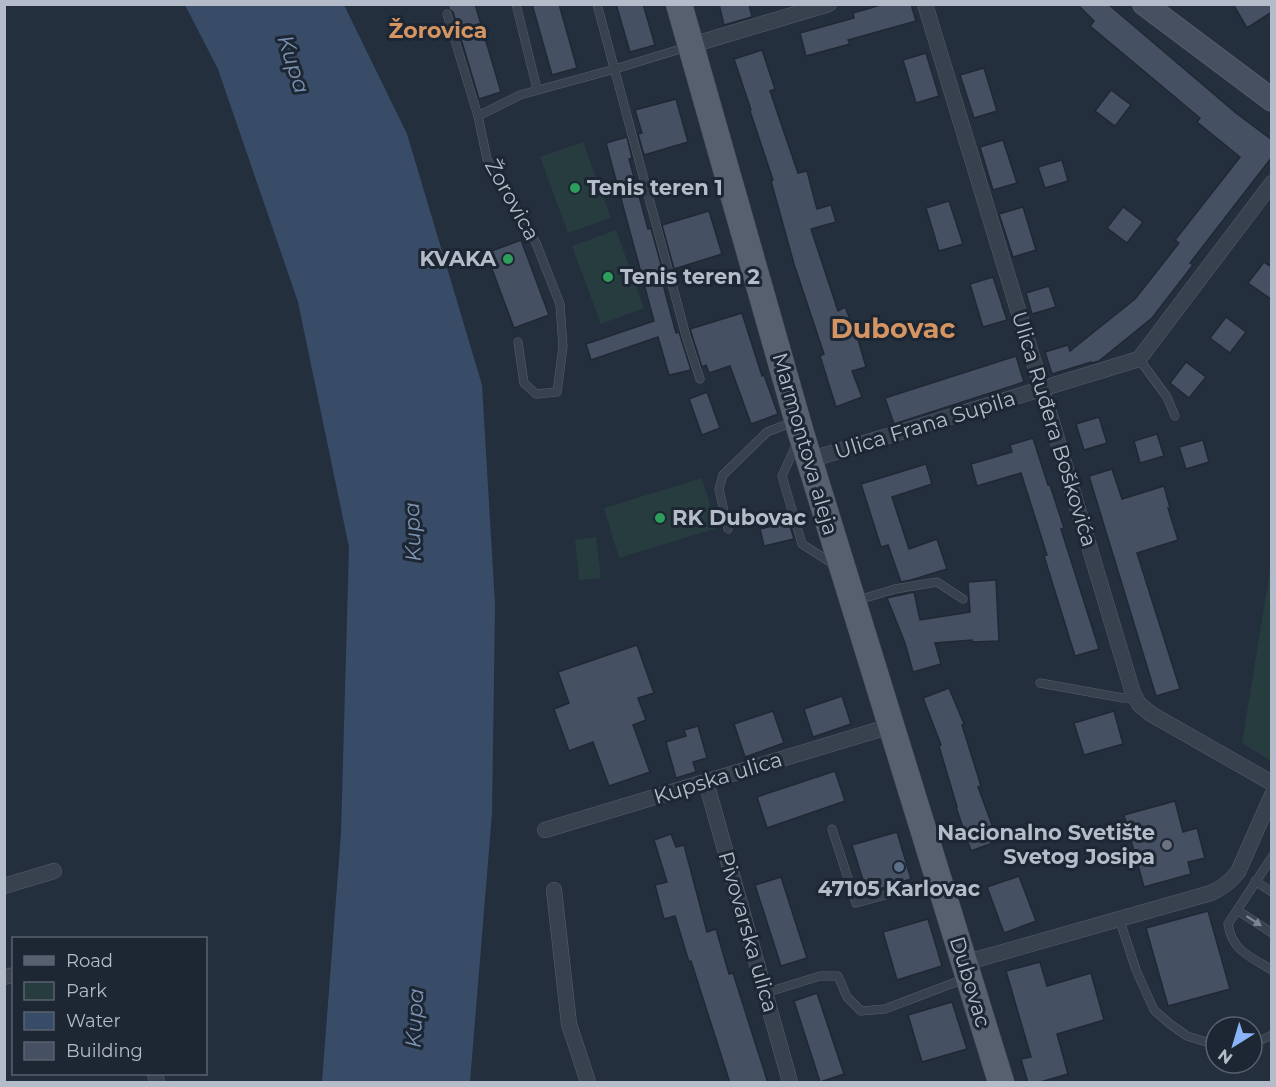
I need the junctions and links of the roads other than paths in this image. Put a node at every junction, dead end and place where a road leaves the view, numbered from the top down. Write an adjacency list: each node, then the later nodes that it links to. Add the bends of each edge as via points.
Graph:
1 (516, 4): 10 (lane)
2 (597, 4): 9 (lane)
3 (679, 4): 8 (main road, Marmontova aleja)
4 (829, 4): 8 (street)
5 (925, 4): 17 (street, Ulica Ruđera Boškovića)
6 (1144, 4): 11 (main road)
7 (447, 14): 12 (lane)
8 (692, 45): 9 (lane); 19 (main road, Marmontova aleja)
9 (615, 69): 10 (lane); 16 (lane)
10 (537, 89): 12 (lane)
11 (1272, 100)
12 (478, 116): 14 (lane, Žorovica, via 487,159 536,243 560,304 564,347 557,392 536,394 524,383)
13 (1272, 183): 15 (street)
14 (518, 342)
15 (1140, 359): 17 (street, Ulica Frana Supila); 18 (lane, via 1167,397)
16 (700, 380)
17 (1042, 389): 20 (street, Ulica Frana Supila); 26 (street, Ulica Ruđera Boškovića)
18 (1175, 416)
19 (799, 427): 20 (main road, Marmontova aleja); 21 (lane, via 767,432 723,475 719,489); 22 (lane, via 782,476 802,544)
20 (810, 460): 22 (main road, Marmontova aleja)
21 (728, 529)
22 (843, 571): 24 (main road, Marmontova aleja)
23 (963, 599): 24 (lane, via 937,582)
24 (853, 602): 27 (main road, Marmontova aleja)
25 (1040, 683): 26 (lane)
26 (1135, 698): 29 (street, via 1151,714)
27 (891, 726): 28 (street, Kupska ulica); 35 (main road, Marmontova aleja)
28 (706, 782): 32 (street, Kupska ulica); 45 (street, Pivovarska ulica)
29 (1272, 783)
30 (1272, 795): 41 (street, via 1232,880 1211,893)
31 (832, 829): 35 (lane, via 855,903)
32 (545, 830)
33 (1272, 857): 36 (lane)
34 (54, 871): 37 (street)
35 (938, 881): 43 (main road, Dubovac)
36 (1255, 881): 39 (lane); 40 (lane)
37 (4, 886)
38 (554, 890): 47 (street, via 569,1024)
39 (1272, 892)
40 (1237, 910): 42 (lane, one-way to 42); 44 (lane, via 1228,924 1230,937 1241,950)
41 (1119, 918): 43 (street); 46 (lane, via 1154,1010 1188,1036)
42 (1272, 933)
43 (966, 970): 45 (lane, via 885,1009 861,1011 847,998 838,976 820,976); 49 (main road, Dubovac)
44 (1272, 970)
45 (765, 993): 48 (street, Pivovarska ulica)
46 (1204, 1041)
47 (588, 1083)
48 (790, 1083)
49 (1001, 1083)

